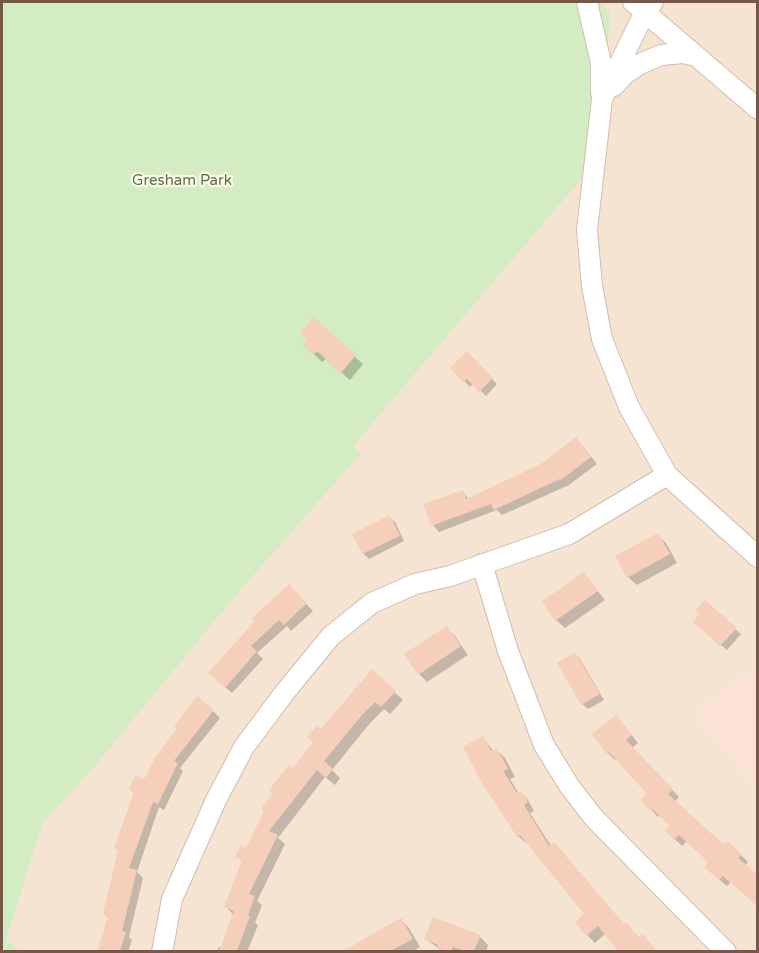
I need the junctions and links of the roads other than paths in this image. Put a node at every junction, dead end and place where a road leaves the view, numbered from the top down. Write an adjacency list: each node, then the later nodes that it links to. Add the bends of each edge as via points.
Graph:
1 (586, 2): 4 (street, via 601,63)
2 (644, 5): 3 (street); 4 (street)
3 (696, 56): 4 (street, via 662,55 640,64); 5 (street)
4 (602, 99): 6 (street, via 587,230 592,286 605,349 629,406)
5 (758, 110)
6 (667, 475): 7 (street); 8 (street, via 568,534)
7 (758, 557)
8 (482, 564): 9 (street, via 415,584 372,603 332,636 285,692 244,747 216,800 172,899); 10 (street, via 508,651 544,745 570,787 594,818)
9 (162, 951)
10 (726, 951)

